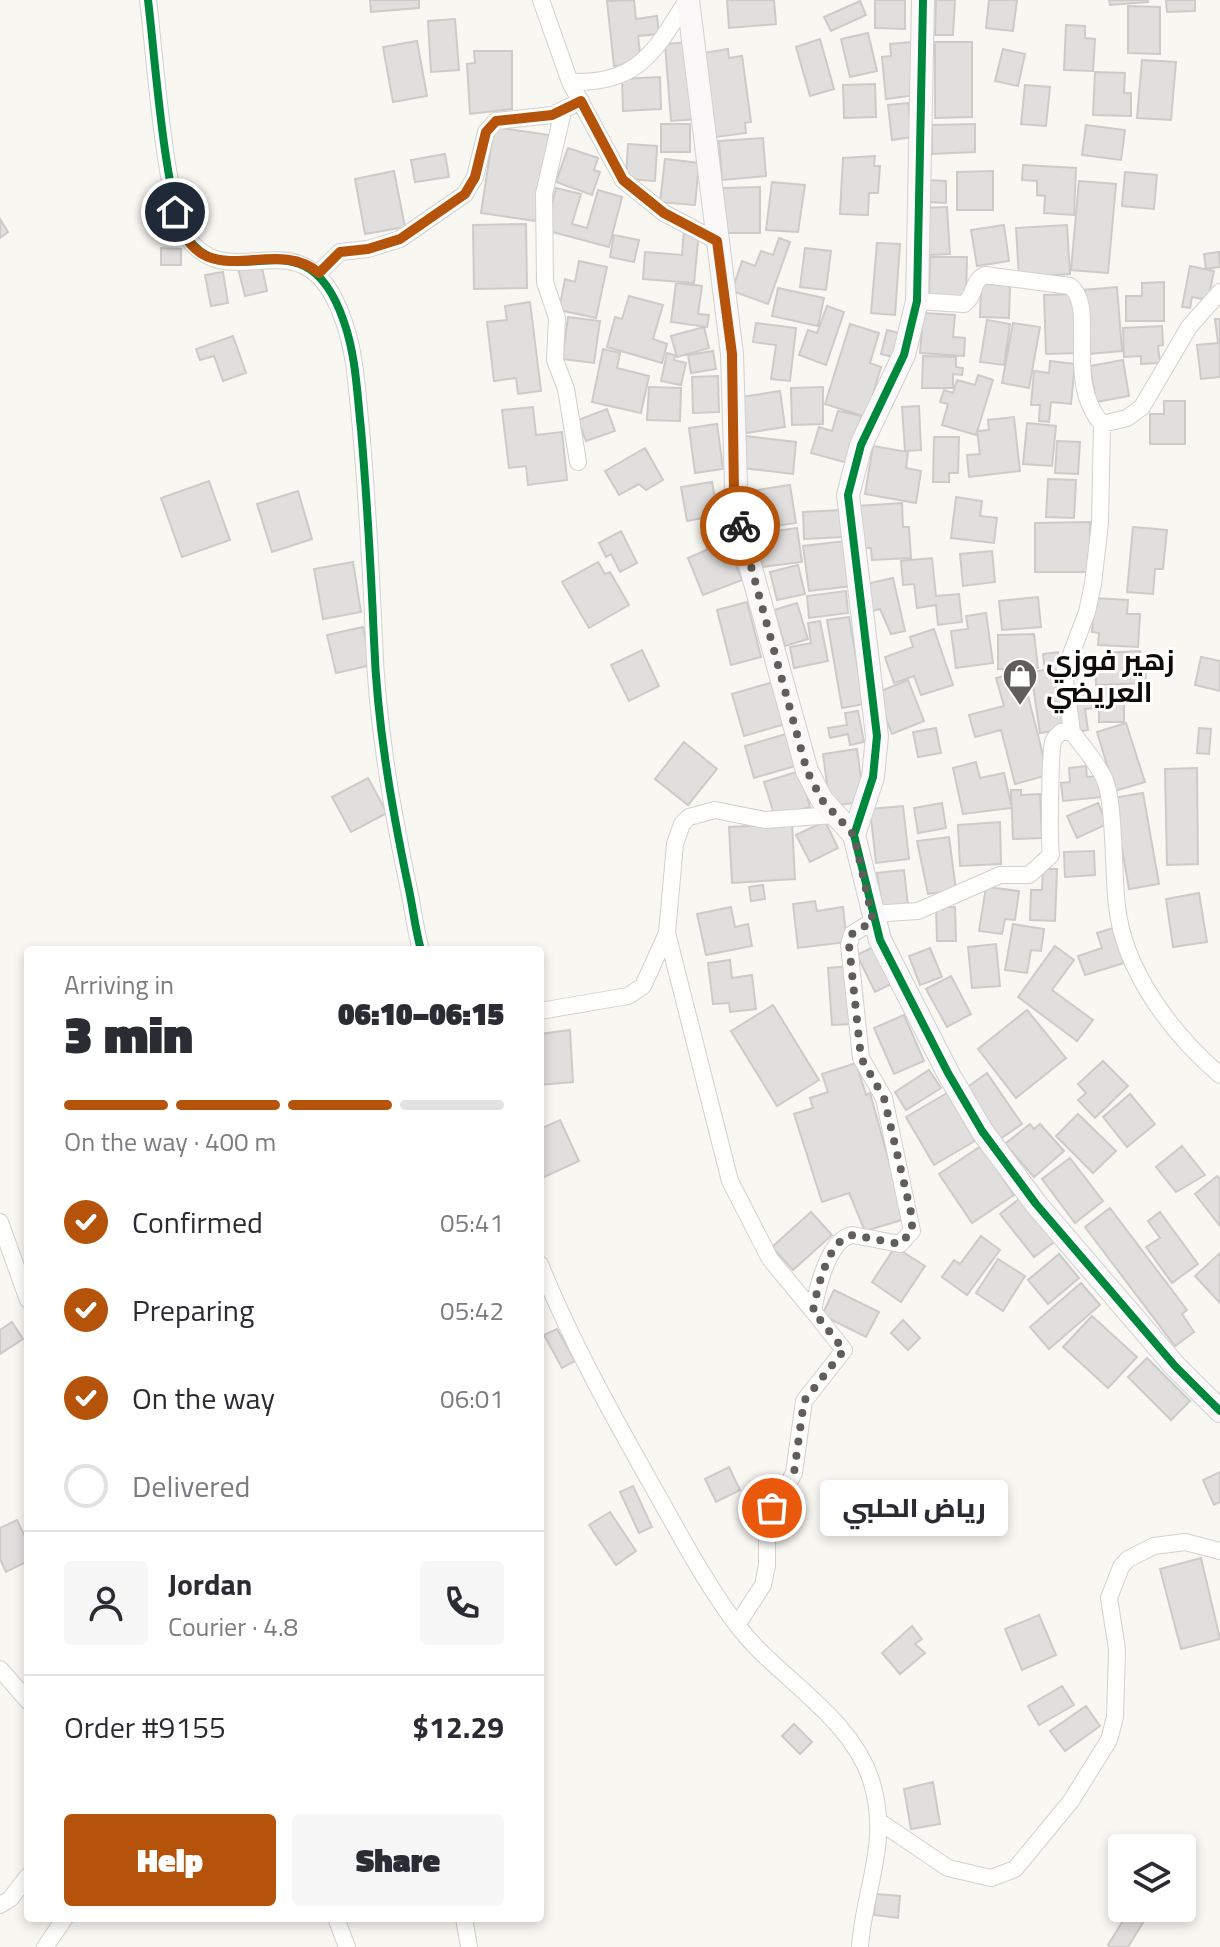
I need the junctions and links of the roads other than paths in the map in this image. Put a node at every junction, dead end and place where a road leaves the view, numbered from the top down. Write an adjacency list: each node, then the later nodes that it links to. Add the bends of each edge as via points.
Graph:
1 (148, 0): 9 (street, via 173,198 185,236 221,262 284,260)
2 (541, 0): 5 (street)
3 (688, 0): 5 (street, via 632,71 614,79); 8 (street)
4 (923, 0): 11 (street)
5 (570, 82): 6 (street)
6 (581, 101): 7 (street); 8 (street, via 623,180 664,213)
7 (563, 111): 9 (street, via 496,121 486,132 475,177 465,194 400,239 340,252); 13 (street, via 544,194 545,280 557,318 555,360 566,389)
8 (717, 241): 15 (street, via 733,367 737,518 807,771)
9 (319, 273): 19 (street, via 344,321 354,365 381,727 392,815)
10 (1220, 292): 12 (street, via 1189,327 1142,407 1127,418)
11 (917, 301): 12 (street, via 964,304 985,275 1070,286 1081,306 1085,397); 16 (street, via 904,355 850,478 848,513 877,736 873,777)
12 (1102, 424): 14 (street, via 1093,584 1064,673)
13 (578, 462)
14 (1072, 732): 17 (street, via 1061,732 1052,742 1047,829 1051,855 1042,867 1029,875 1000,875 918,911); 21 (street, via 1105,781 1117,908 1140,976 1169,1019)
15 (834, 815): 16 (street); 18 (street, via 765,820 715,810 689,817 675,844)
16 (854, 835): 17 (street)
17 (872, 917): 25 (street, via 852,934 849,945 861,1058 884,1098 912,1231 905,1242 894,1245 853,1235 839,1240); 26 (street, via 948,1073 1006,1166 1175,1366)
18 (667, 933): 20 (street, via 637,992); 25 (street, via 730,1181 770,1259)
19 (420, 946)
20 (544, 1010)
21 (1220, 1075)
22 (0, 1222): 24 (street)
23 (544, 1273): 28 (street, via 602,1398)
24 (24, 1289)
25 (813, 1311): 28 (street, via 844,1350 804,1401 794,1473 767,1522 763,1585)
26 (1220, 1411)
27 (1220, 1551): 31 (street, via 1185,1542 1154,1546 1121,1567 1109,1598 1117,1649 1109,1740 1071,1801 1015,1869 991,1878 948,1868)
28 (737, 1625): 31 (street, via 852,1745 870,1776)
29 (0, 1669): 30 (street)
30 (24, 1696)
31 (880, 1822): 40 (street)
32 (24, 1881): 33 (street)
33 (0, 1905)
34 (62, 1922): 37 (street)
35 (338, 1922): 38 (street)
36 (465, 1922): 39 (street)
37 (45, 1947)
38 (347, 1947)
39 (469, 1947)
40 (860, 1947)

